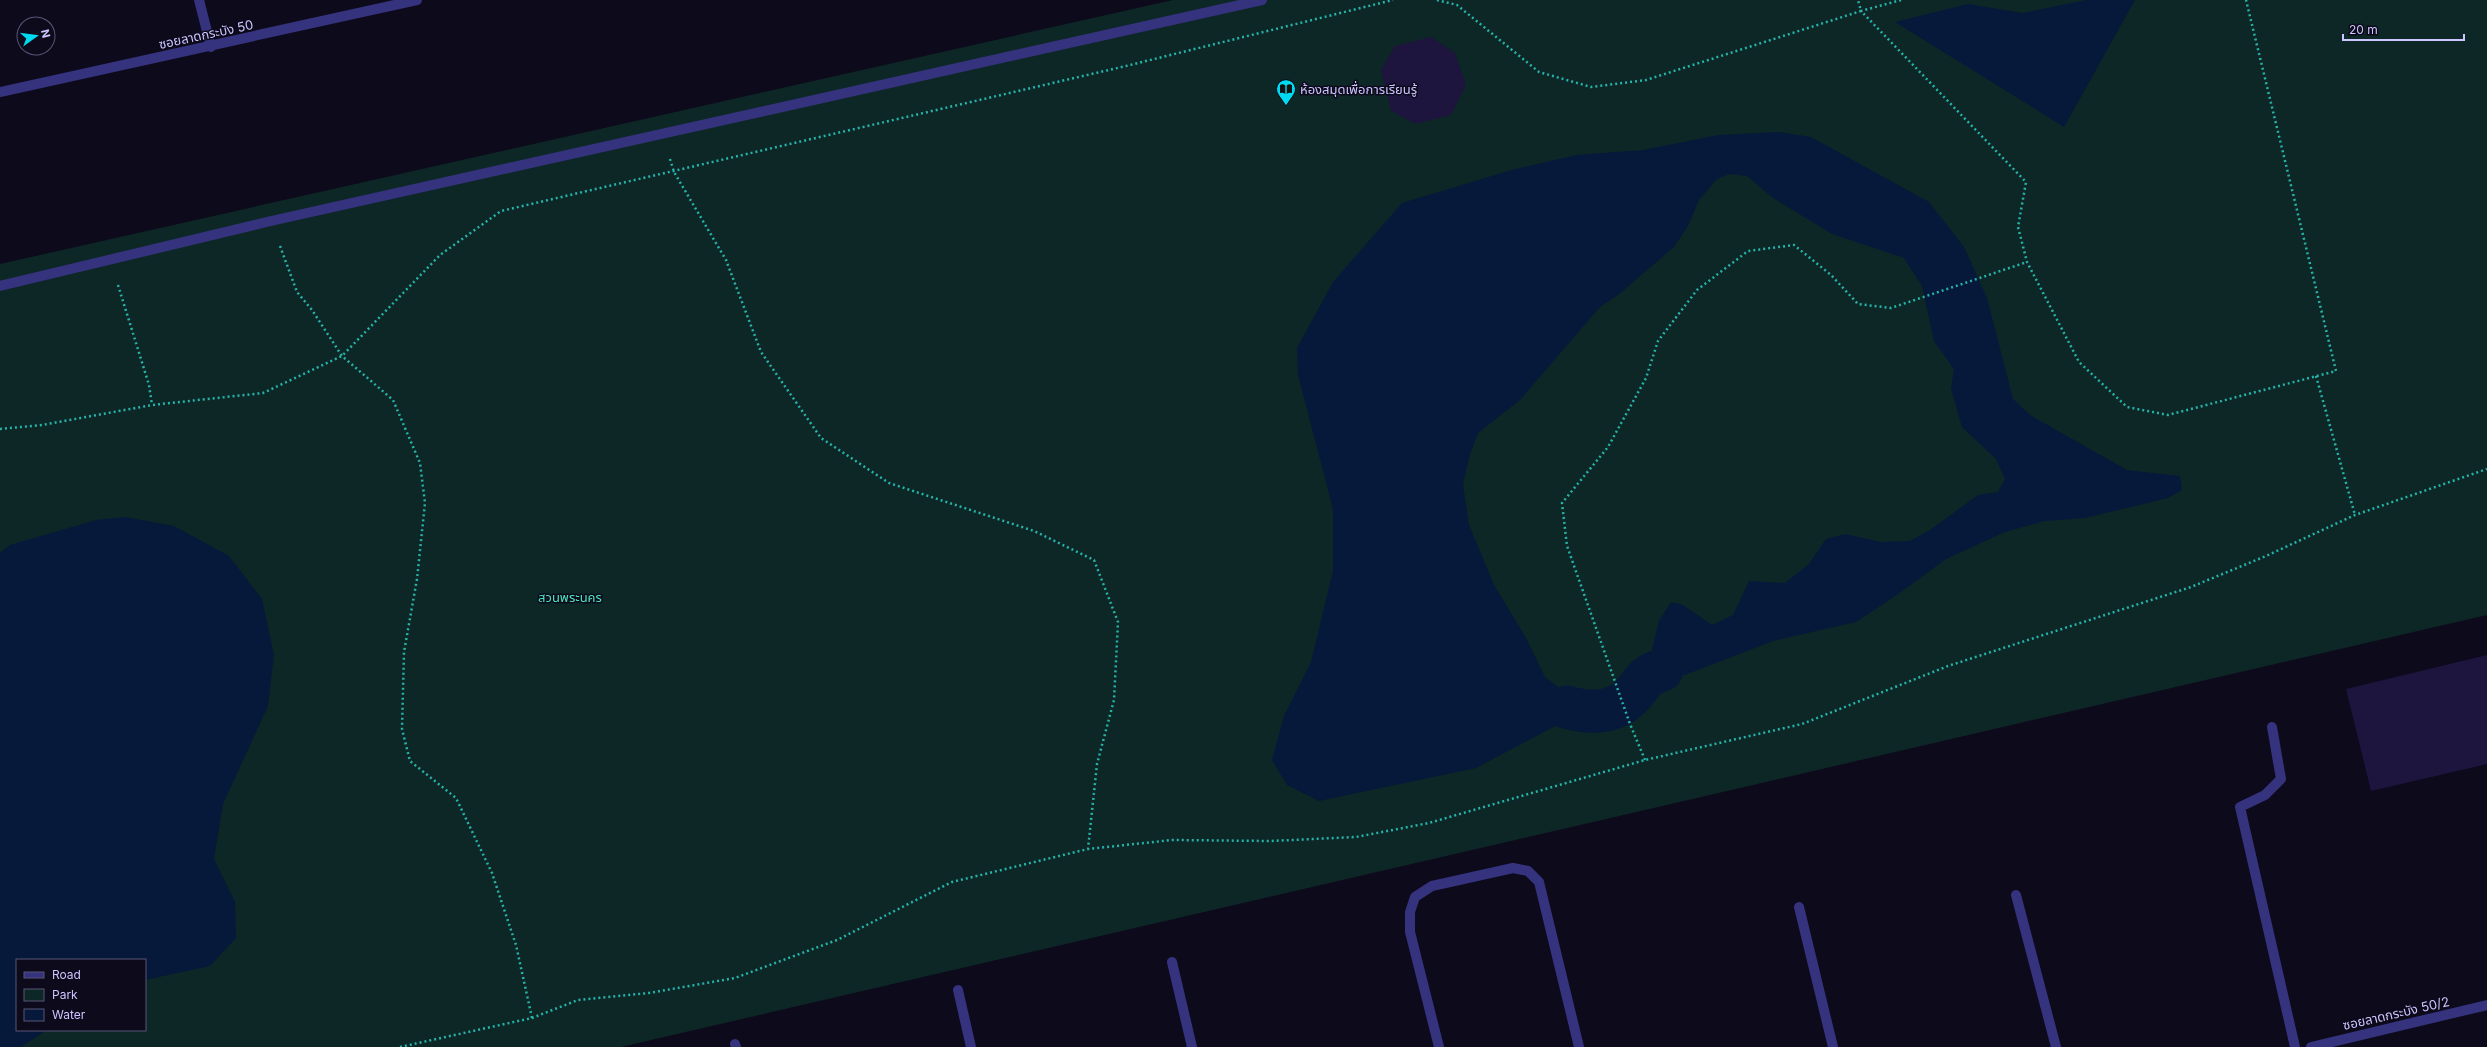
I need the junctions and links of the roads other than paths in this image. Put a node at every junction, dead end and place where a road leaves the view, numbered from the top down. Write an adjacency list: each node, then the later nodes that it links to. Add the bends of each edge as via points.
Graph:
1 (199, 0): 4 (street)
2 (417, 0): 4 (street, ซอยลาดกระบัง 50)
3 (1262, 0): 6 (street, via 271,221)
4 (211, 47): 5 (street, ซอยลาดกระบัง 50)
5 (0, 92)
6 (0, 286)
7 (2272, 727): 19 (street, via 2281,779 2265,795 2240,807)
8 (2016, 895): 18 (street)
9 (1799, 907): 17 (street)
10 (1172, 962): 14 (street)
11 (958, 990): 13 (street)
12 (2487, 1005): 20 (street, ซอยลาดกระบัง 50/2)
13 (971, 1047)
14 (1192, 1047)
15 (1439, 1047): 16 (street, via 1410,932 1410,912 1415,897 1432,886 1513,868 1528,871 1539,882)
16 (1579, 1047)
17 (1834, 1047)
18 (2056, 1047)
19 (2295, 1047)
20 (2311, 1047)

